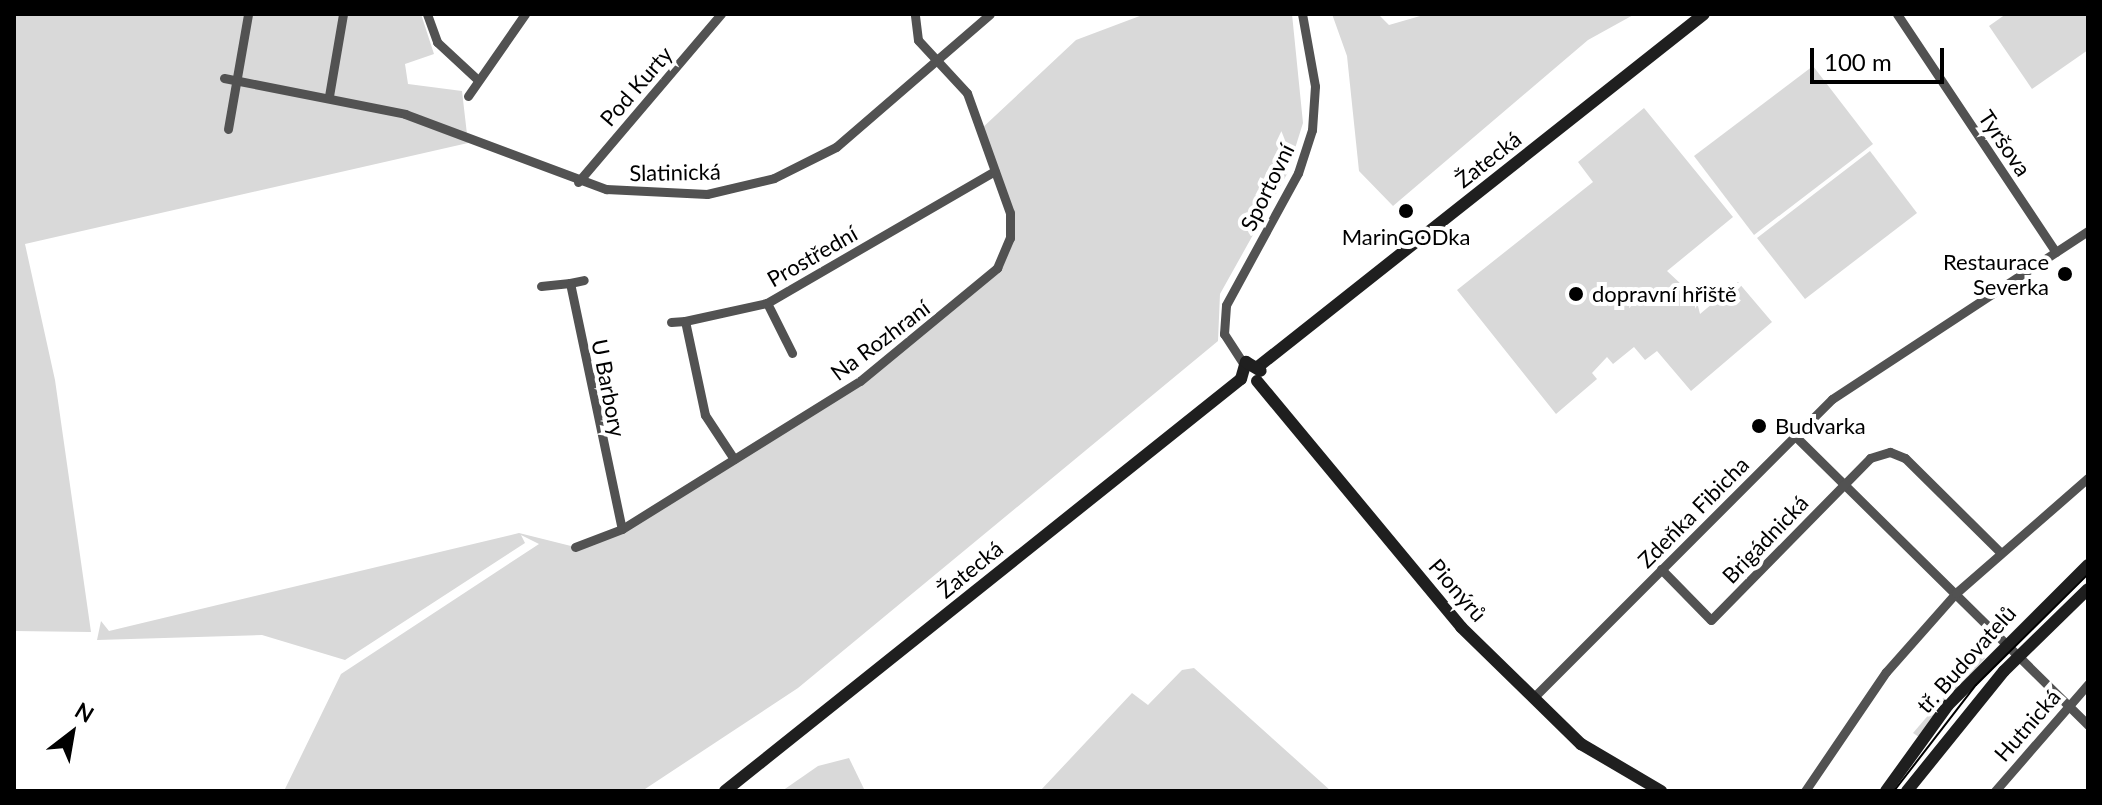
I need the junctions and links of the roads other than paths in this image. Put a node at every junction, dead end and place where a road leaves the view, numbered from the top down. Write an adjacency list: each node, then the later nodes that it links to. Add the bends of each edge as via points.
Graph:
1 (248, 14): 15 (street)
2 (343, 14): 16 (street)
3 (427, 14): 14 (street, via 442,49)
4 (525, 14): 14 (street)
5 (721, 14): 20 (street, Pod Kurty)
6 (915, 14): 12 (street, Na Rozhraní, via 914,32)
7 (990, 14): 12 (street, Slatinická)
8 (1302, 14): 30 (street, Sportovní, via 1315,86 1312,130 1298,173 1226,305 1224,334)
9 (1704, 14): 31 (street, Žatecká)
10 (1914, 14): 11 (street)
11 (1900, 18): 22 (street, Tyršova)
12 (934, 56): 19 (street, Na Rozhraní, via 967,93); 20 (street, Slatinická, via 869,123 774,178 679,195)
13 (224, 78): 15 (street, Slatinická)
14 (477, 79): 17 (street)
15 (236, 80): 16 (street, Slatinická); 18 (street)
16 (329, 96): 20 (street, Slatinická, via 405,114)
17 (468, 96)
18 (228, 129)
19 (995, 171): 26 (street, Prostřední); 35 (street, Na Rozhraní, via 1010,213 1010,238 990,277 860,381)
20 (578, 182)
21 (2088, 231): 22 (street, Zdeňka Fibicha)
22 (2056, 252): 34 (street, Zdeňka Fibicha, via 1832,399)
23 (584, 280): 24 (street)
24 (570, 283): 25 (street); 38 (street, U Barbory)
25 (541, 286)
26 (767, 303): 27 (street, Prostřední); 29 (street)
27 (685, 321): 28 (street, Prostřední); 35 (street, via 705,415)
28 (671, 322)
29 (792, 353)
30 (1243, 363): 31 (street); 32 (street)
31 (1259, 366): 33 (street)
32 (1241, 379): 33 (street); 51 (street, Žatecká)
33 (1257, 381): 48 (street, Pionýrů, via 1461,627)
34 (1794, 435): 37 (street); 42 (street, Zdeňka Fibicha)
35 (734, 459): 38 (street, Na Rozhraní)
36 (2088, 478): 40 (street)
37 (1844, 484): 40 (street, Brigádnická, via 1870,458 1890,452 1905,458); 42 (street, Brigádnická, via 1711,620); 44 (street)
38 (622, 529): 39 (street, Na Rozhraní)
39 (575, 547)
40 (1999, 551): 44 (street)
41 (2088, 565): 45 (street, tř. Budovatelů)
42 (1661, 569): 48 (street, Zdeňka Fibicha)
43 (2088, 589): 46 (street, tř. Budovatelů)
44 (1956, 593): 45 (street); 53 (street, via 1886,672)
45 (2004, 642): 46 (street); 54 (street, tř. Budovatelů, via 1948,705)
46 (2018, 657): 49 (street); 55 (street, tř. Budovatelů)
47 (2088, 684): 49 (street, Hutnická)
48 (1533, 698): 52 (street, Pionýrů, via 1581,744)
49 (2066, 704): 50 (street); 56 (street, Hutnická)
50 (2088, 725)
51 (725, 791)
52 (1661, 791)
53 (1805, 791)
54 (1886, 791)
55 (1907, 791)
56 (1995, 791)

